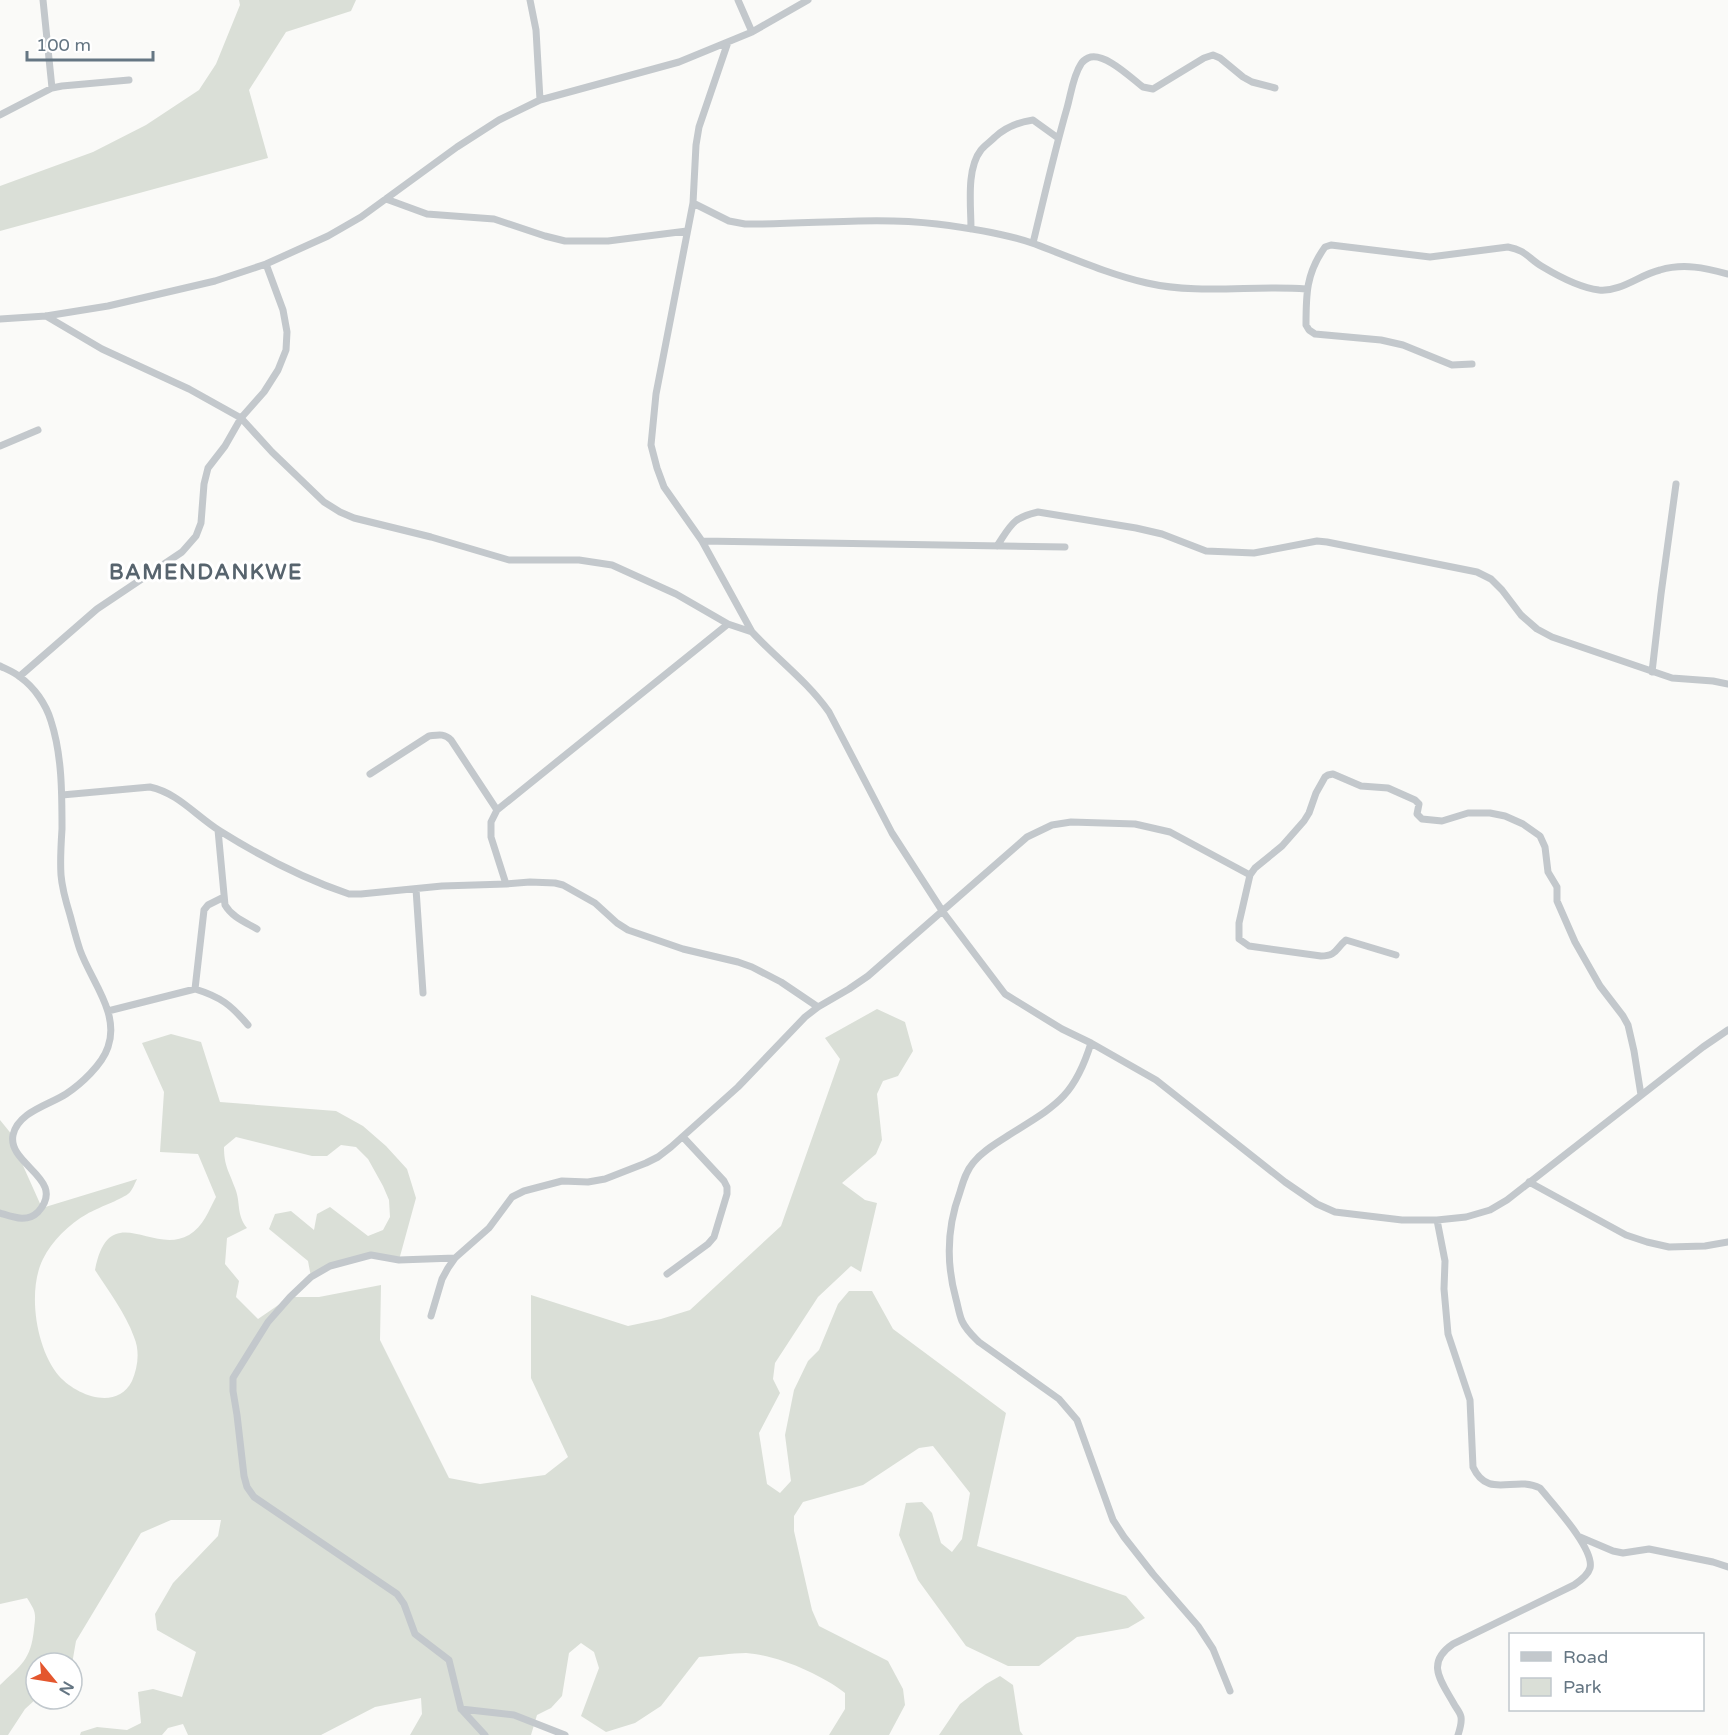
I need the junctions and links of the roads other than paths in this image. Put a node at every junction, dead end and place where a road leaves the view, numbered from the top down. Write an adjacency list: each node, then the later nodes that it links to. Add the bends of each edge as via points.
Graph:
1 (43, 0): 8 (street)
2 (530, 0): 10 (street)
3 (738, 0): 5 (street)
4 (808, 0): 5 (street)
5 (752, 32): 6 (street)
6 (728, 42): 10 (street, via 679,62); 14 (street, via 699,127)
7 (129, 80): 8 (street)
8 (52, 88): 11 (street)
9 (1275, 88): 12 (street, via 1252,82 1213,55 1153,89 1143,87 1106,60 1087,58 1076,76)
10 (540, 100): 13 (street, via 499,120)
11 (0, 115)
12 (1058, 138): 15 (street, via 1033,120 1024,121 1000,133 981,150 972,174); 17 (street)
13 (386, 199): 16 (street, via 428,214 494,219 565,241 608,241); 18 (street, via 328,236)
14 (693, 202): 15 (street, via 745,225 902,220); 16 (street)
15 (971, 229): 17 (street)
16 (687, 231): 28 (street, via 656,394 651,445 664,487)
17 (1033, 243): 20 (street, via 1110,273 1149,283 1186,288)
18 (266, 264): 21 (street, via 150,297); 24 (street, via 283,310 286,350 264,392)
19 (1728, 274): 20 (street, via 1699,266 1660,270 1603,290 1588,288 1543,267 1516,248 1430,257 1331,245 1322,252)
20 (1306, 289): 23 (street, via 1306,326 1316,334 1381,340 1452,365)
21 (46, 316): 22 (street); 24 (street, via 102,349)
22 (0, 319)
23 (1472, 364)
24 (241, 418): 31 (street, via 324,502 354,518 509,560 579,560 612,565 676,594); 35 (street, via 208,468 196,536 182,552 97,609)
25 (38, 430): 26 (street)
26 (0, 446)
27 (1676, 484): 34 (street)
28 (702, 541): 29 (street); 32 (street)
29 (997, 546): 30 (street); 34 (street, via 1013,522 1038,512 1154,532 1206,551 1254,553 1317,541 1362,549 1478,572 1491,579 1536,629)
30 (1065, 547)
31 (728, 624): 32 (street); 39 (street)
32 (752, 632): 45 (street, via 806,683 829,712 892,833)
33 (0, 666): 35 (street)
34 (1652, 672): 36 (street)
35 (20, 676): 38 (street, via 51,718)
36 (1728, 684)
37 (370, 774): 39 (street, via 429,736 446,735)
38 (62, 795): 40 (street, via 160,789); 51 (street, via 61,874 80,950)
39 (497, 810): 42 (street, via 491,822 491,837)
40 (218, 830): 43 (street, via 268,860 349,894); 44 (street)
41 (1250, 875): 45 (street, via 1170,832 1135,824 1071,822 1052,825 1027,837); 47 (street, via 1239,923 1243,944 1321,957 1335,953 1346,940); 55 (street, via 1304,821 1325,777 1331,774 1361,786 1388,788 1416,800 1422,819 1442,821 1468,813 1490,813 1523,824 1540,836 1548,872 1557,887 1557,901 1575,942 1628,1025)
42 (506, 884): 43 (street); 50 (street, via 563,885 595,903 628,930 752,967)
43 (416, 889): 49 (street)
44 (224, 897): 46 (street, via 229,912); 48 (street, via 204,910)
45 (943, 912): 50 (street, via 868,976); 54 (street, via 1005,994)
46 (257, 929)
47 (1396, 955)
48 (195, 989): 51 (street); 52 (street, via 233,1008)
49 (423, 993)
50 (818, 1007): 56 (street)
51 (108, 1011): 58 (street, via 111,1037 98,1066 66,1094 29,1114 18,1124 13,1136 16,1150 45,1186 44,1206 34,1216 19,1220)
52 (248, 1025)
53 (1728, 1030): 55 (street)
54 (1091, 1043): 59 (street, via 1156,1080 1317,1204 1350,1215); 66 (street, via 1082,1070 1065,1096 993,1145 966,1173 954,1210 948,1248 950,1279 968,1331 1059,1399 1077,1420 1113,1520 1198,1626 1213,1649)
55 (1641, 1095): 57 (street)
56 (683, 1137): 61 (street, via 646,1164 605,1179 562,1181 517,1193 489,1228); 62 (street, via 724,1181 727,1194 714,1237)
57 (1529, 1182): 59 (street, via 1490,1210); 60 (street, via 1626,1235 1647,1242 1669,1247)
58 (0, 1213)
59 (1437, 1220): 64 (street, via 1445,1261 1449,1334 1470,1400 1472,1458 1477,1476 1485,1483 1526,1483 1540,1488)
60 (1728, 1242)
61 (455, 1258): 63 (street, via 441,1279); 67 (street, via 399,1260 371,1256 330,1266 311,1277 268,1322 233,1378 233,1391 247,1487 255,1497 397,1594 415,1634 449,1660)
62 (667, 1274)
63 (431, 1316)
64 (1580, 1537): 65 (street, via 1613,1551 1649,1549); 70 (street, via 1590,1557 1585,1576 1453,1644 1438,1659 1440,1680 1461,1715)
65 (1728, 1567)
66 (1230, 1691)
67 (461, 1709): 68 (street); 69 (street, via 514,1715)
68 (485, 1735)
69 (566, 1735)
70 (1458, 1735)

